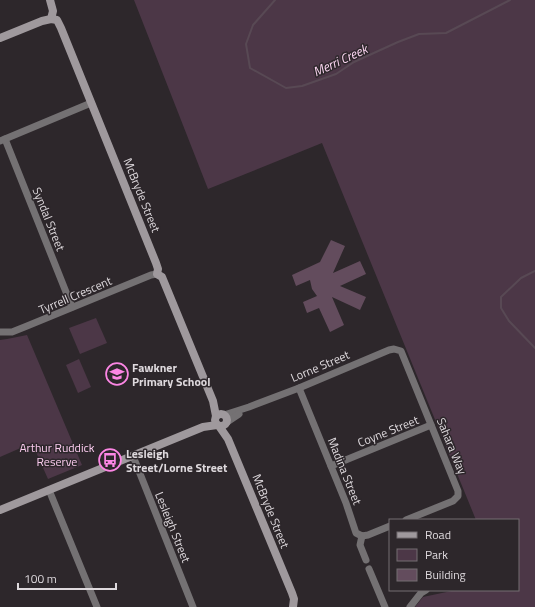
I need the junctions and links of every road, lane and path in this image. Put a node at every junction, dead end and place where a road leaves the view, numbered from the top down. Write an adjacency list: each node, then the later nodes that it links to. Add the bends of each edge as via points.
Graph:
1 (50, 0): 2 (street, via 54,11)
2 (52, 19): 3 (street); 4 (street, McBryde Street, via 59,23)
3 (0, 38)
4 (91, 103): 5 (street); 6 (street, McBryde Street, via 156,263)
5 (2, 140): 7 (street, Syndal Street)
6 (157, 274): 7 (street, Tyrrell Crescent); 11 (street, McBryde Street, via 162,277)
7 (72, 307): 8 (street, Tyrrell Crescent, via 12,332)
8 (0, 332)
9 (401, 351): 10 (street, Lorne Street, via 389,350); 12 (street, Sahara Way)
10 (299, 388): 11 (street, Lorne Street); 14 (street, Madina Street)
11 (221, 420): 13 (street, Lorne Street); 25 (street, McBryde Street, via 292,593)
12 (431, 425): 14 (street, Coyne Street); 17 (street, Sahara Way, via 458,496 453,501)
13 (133, 456): 15 (street, Lorne Street); 24 (street, Lesleigh Street)
14 (331, 466): 19 (street, Madina Street, via 356,533)
15 (49, 490): 16 (street, Lorne Street); 23 (street)
16 (0, 510)
17 (408, 519)
18 (389, 526): 19 (street)
19 (362, 536): 20 (street, Madina Street, via 360,545)
20 (366, 560)
21 (369, 569): 26 (street)
22 (425, 591): 27 (street)
23 (97, 607)
24 (194, 607)
25 (293, 607)
26 (385, 607)
27 (410, 607)

